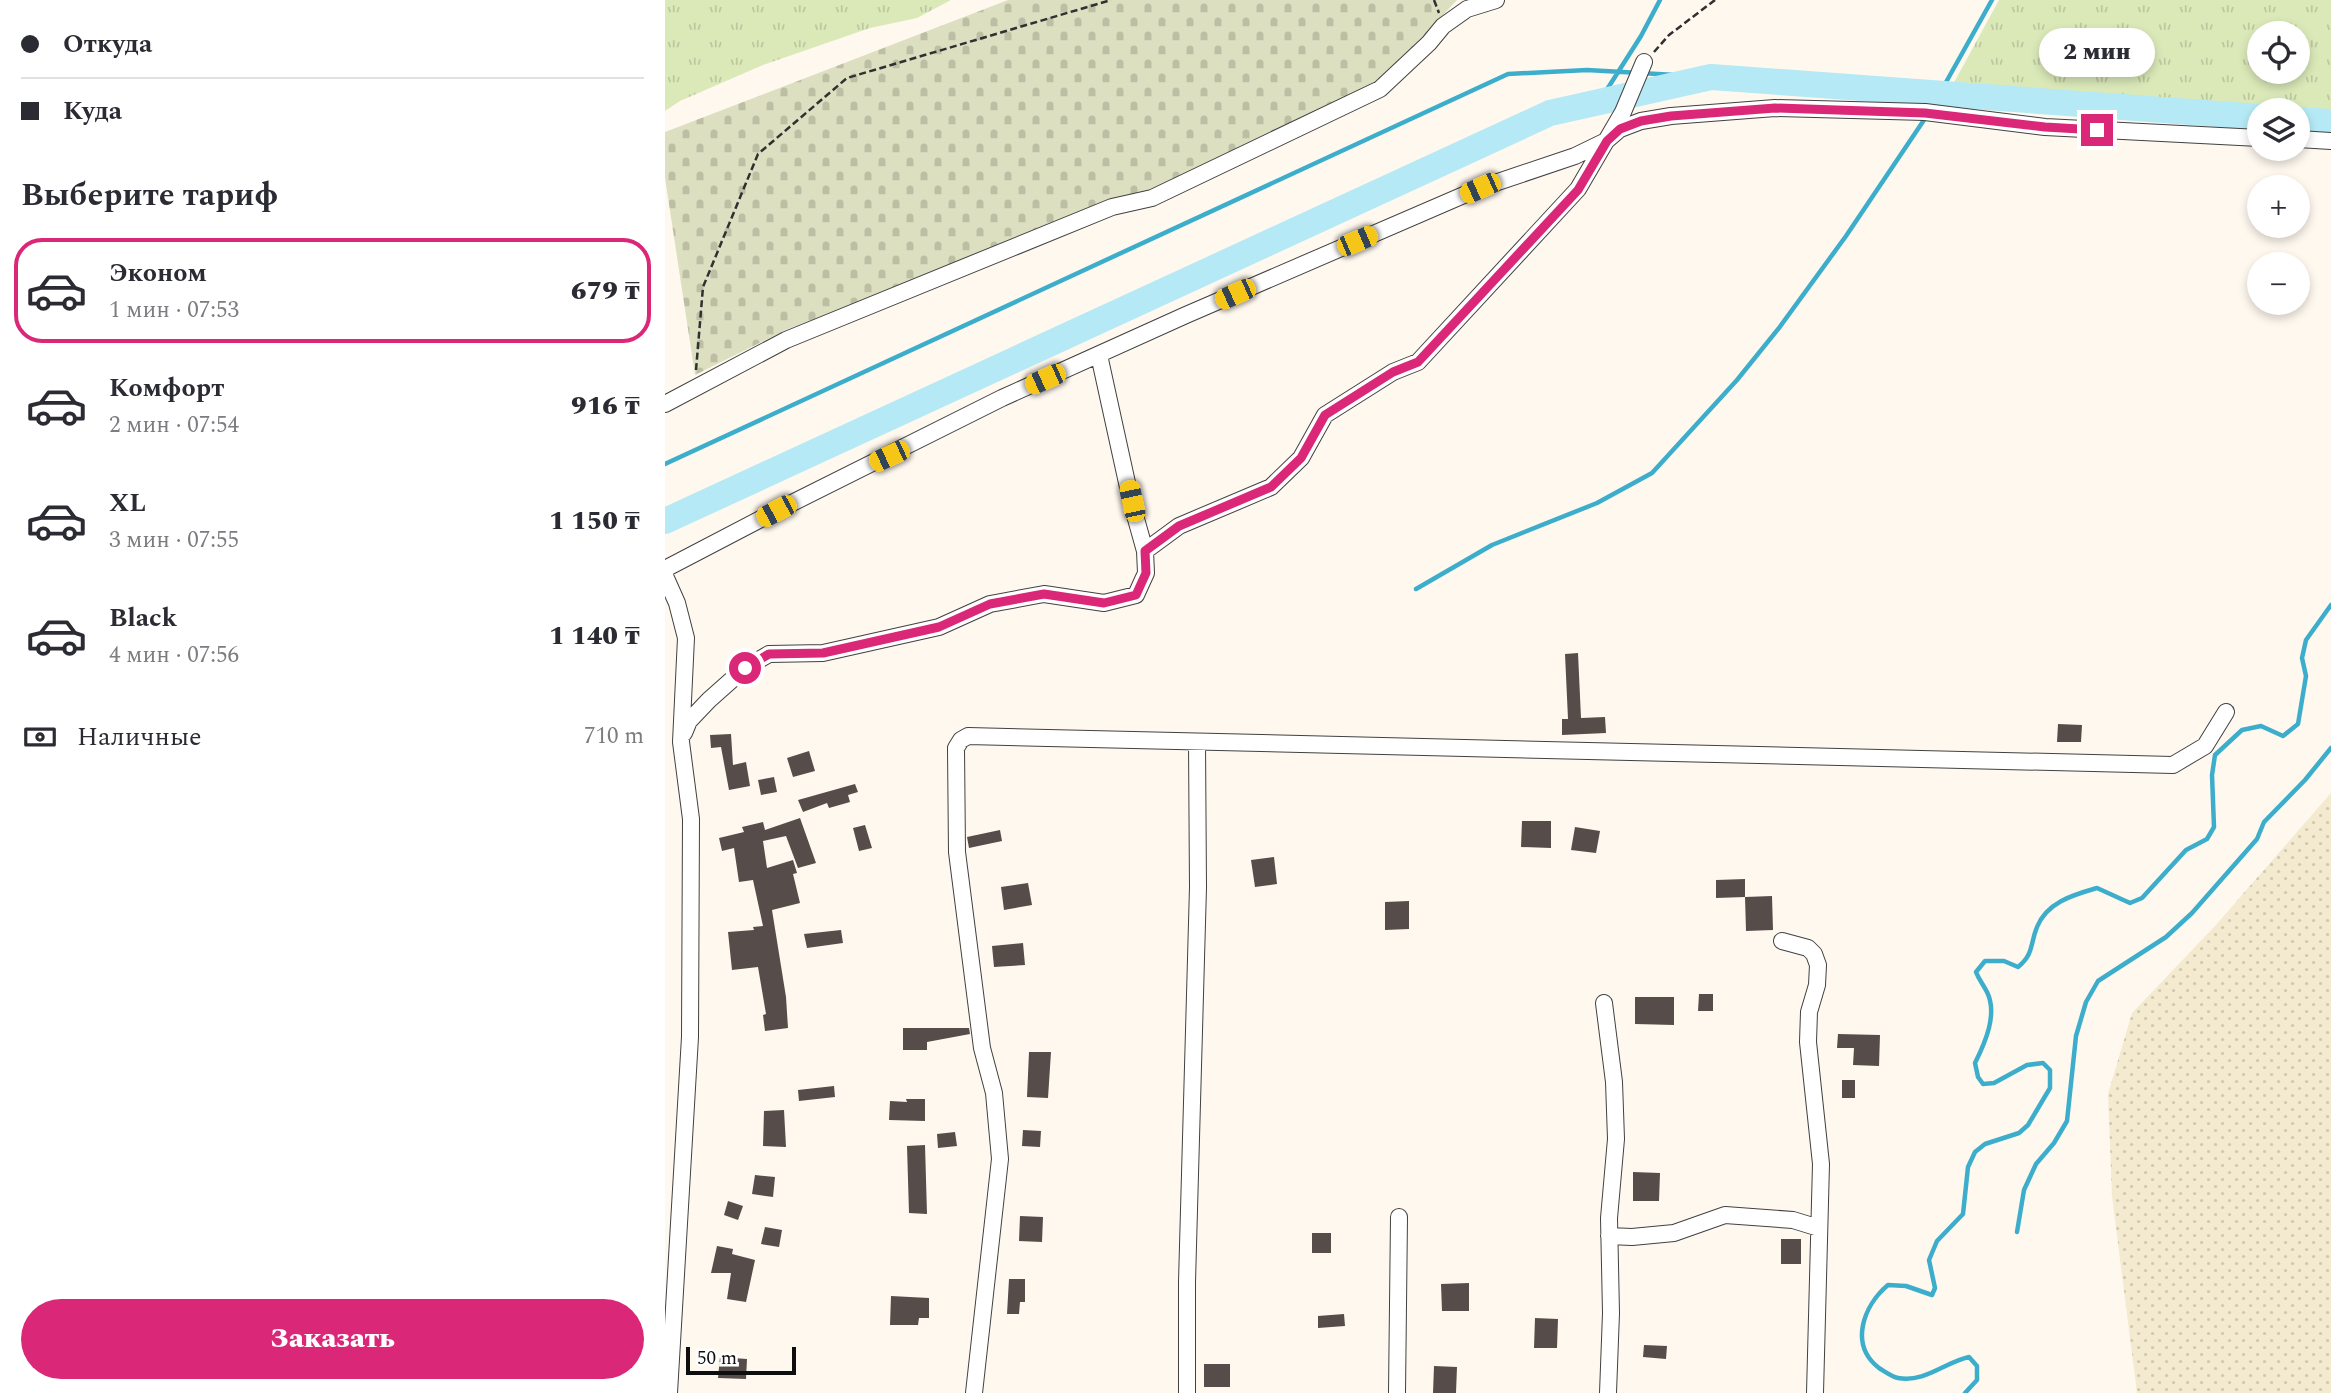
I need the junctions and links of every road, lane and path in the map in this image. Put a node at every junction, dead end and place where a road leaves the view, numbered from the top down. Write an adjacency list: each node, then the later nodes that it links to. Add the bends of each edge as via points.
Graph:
1 (1111, 0): 10 (path, via 846,78 758,154 703,287)
2 (1496, 0): 10 (street, via 1467,9 1443,26 1380,89 1152,198 1112,207 786,340)
3 (1715, 0): 4 (path, via 1669,35)
4 (1644, 62): 7 (street)
5 (2247, 137): 7 (street, via 2045,127 1925,113 1775,108 1641,121 1620,129)
6 (2310, 140): 8 (street)
7 (1607, 141): 9 (street, via 1480,188); 12 (street, via 1578,190 1418,362 1393,372 1325,415 1301,458 1271,487 1179,526)
8 (2331, 141)
9 (1099, 355): 12 (street); 13 (street, via 1002,398)
10 (696, 387): 11 (street)
11 (665, 404)
12 (1145, 551): 16 (street, via 1146,573 1136,595 1104,603 1044,594 990,604 939,627 823,653 769,654 709,700 689,721)
13 (665, 569)
14 (665, 576): 16 (street, via 686,638)
15 (2226, 712): 17 (street, via 2205,746 2173,765)
16 (681, 741): 23 (street, via 691,819 690,1037)
17 (1197, 743): 24 (street, via 968,736 956,748 957,852 1000,1159); 25 (street)
18 (1782, 941): 21 (street, via 1808,948 1818,965 1808,1042 1821,1164)
19 (1604, 1003): 22 (street, via 1616,1139)
20 (1399, 1217): 26 (street)
21 (1819, 1228): 22 (street, via 1793,1220 1725,1215 1674,1233); 28 (street)
22 (1609, 1236): 27 (street)
23 (669, 1393)
24 (974, 1393)
25 (1187, 1393)
26 (1397, 1393)
27 (1608, 1393)
28 (1815, 1393)

